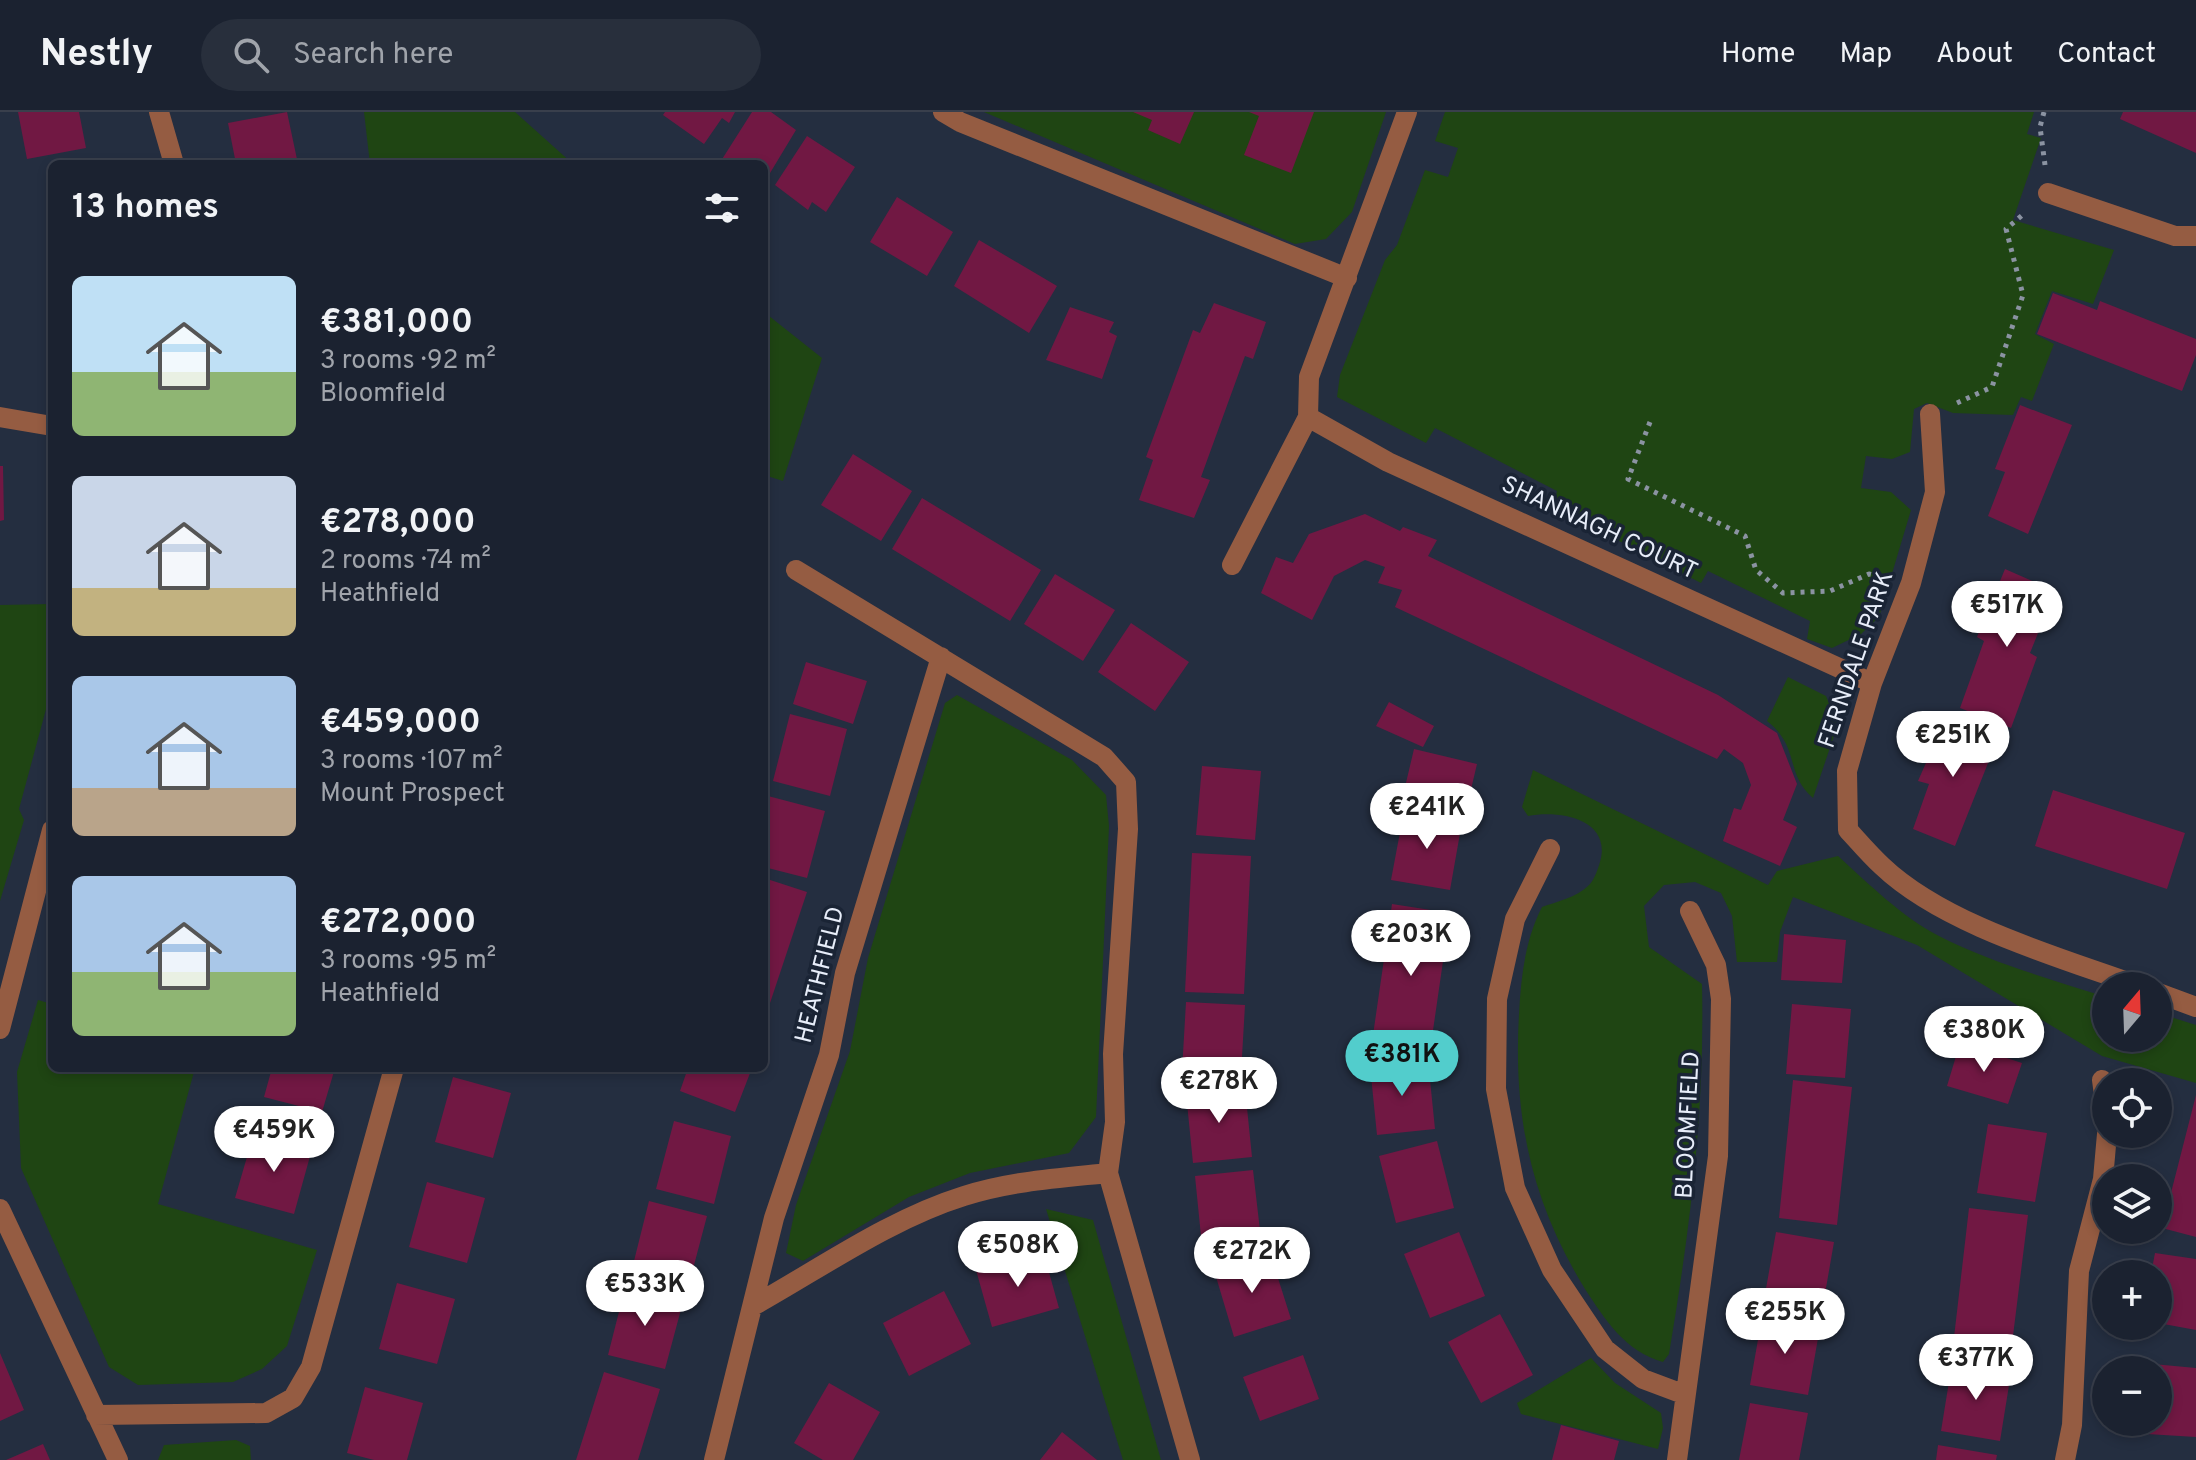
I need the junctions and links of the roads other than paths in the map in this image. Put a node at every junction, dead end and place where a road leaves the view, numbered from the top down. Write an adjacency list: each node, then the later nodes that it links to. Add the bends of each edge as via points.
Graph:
1 (159, 112): 4 (street)
2 (943, 112): 7 (street)
3 (1407, 112): 7 (street)
4 (173, 160)
5 (2048, 193): 6 (street, via 2175,236)
6 (2196, 236)
7 (1347, 278): 10 (street, via 1309,377)
8 (1930, 414): 15 (street, FERNDALE PARK, via 1935,492 1911,583)
9 (0, 417): 11 (street)
10 (1308, 417): 12 (street); 15 (street, SHANNAGH COURT, via 1388,462)
11 (48, 425)
12 (1232, 565)
13 (796, 570): 14 (street)
14 (941, 657): 25 (street, via 1104,757 1126,782 1128,829 1113,1054 1115,1122); 27 (street, HEATHFIELD, via 845,973 829,1055 774,1218)
15 (1872, 683): 19 (street, FERNDALE PARK, via 1847,771 1848,830 1884,868 1944,908)
16 (48, 845): 22 (street)
17 (1550, 849): 28 (street, via 1515,919 1497,999 1496,1089 1515,1188 1552,1270 1605,1349 1643,1379)
18 (1690, 911): 28 (street, BLOOMFIELD, via 1716,965 1720,1077 1718,1156)
19 (2101, 972)
20 (2172, 998): 21 (street)
21 (2196, 1007)
22 (0, 1029)
23 (393, 1072): 29 (street, via 311,1367 293,1398 266,1413)
24 (2106, 1148): 34 (street, via 2079,1271 2072,1425)
25 (1108, 1173): 27 (street, via 1023,1181 962,1196 900,1224); 32 (street)
26 (0, 1209): 29 (street)
27 (753, 1306): 31 (street, HEATHFIELD)
28 (1683, 1394): 33 (street, BLOOMFIELD)
29 (96, 1415): 30 (street)
30 (118, 1460)
31 (714, 1460)
32 (1190, 1460)
33 (1677, 1460)
34 (2065, 1460)

